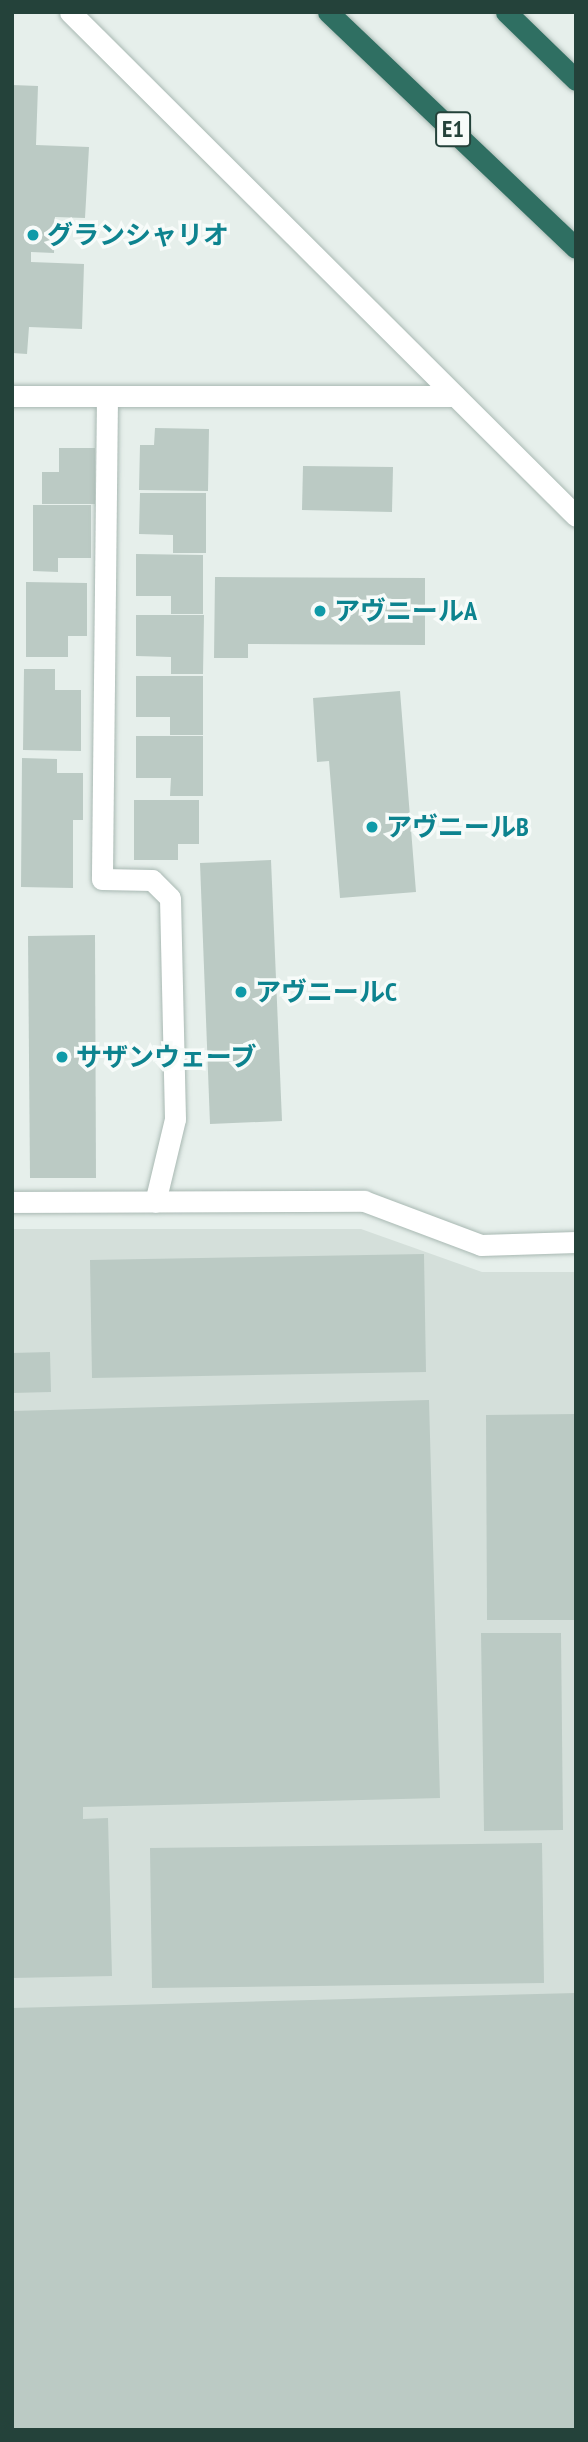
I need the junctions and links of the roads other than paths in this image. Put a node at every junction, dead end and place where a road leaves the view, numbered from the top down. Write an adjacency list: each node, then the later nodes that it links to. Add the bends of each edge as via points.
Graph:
1 (70, 12): 8 (street)
2 (328, 12): 5 (highway, E1)
3 (506, 12): 4 (highway)
4 (576, 80)
5 (576, 248)
6 (12, 396): 7 (street)
7 (107, 396): 8 (street); 11 (street, via 102,879 152,880 170,898 175,1119)
8 (455, 396): 9 (street)
9 (576, 516)
10 (12, 1202): 11 (street)
11 (155, 1202): 12 (street, via 364,1201 481,1245)
12 (576, 1242)

